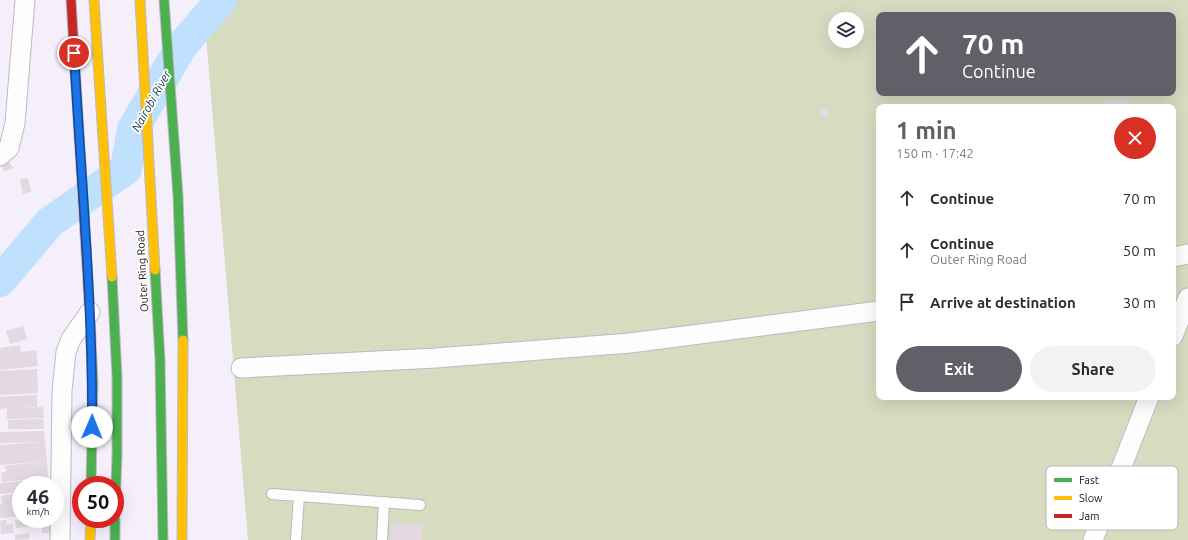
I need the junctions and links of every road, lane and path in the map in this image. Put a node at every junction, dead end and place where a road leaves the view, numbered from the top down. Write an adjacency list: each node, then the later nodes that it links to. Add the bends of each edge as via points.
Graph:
1 (25, 0): 9 (street, via 16,123 9,148)
2 (71, 0): 8 (main road)
3 (140, 0): 31 (main road, Outer Ring Road, via 160,360)
4 (164, 0): 32 (main road, via 178,196 183,335)
5 (94, 3): 6 (main road); 20 (main road, via 117,377)
6 (87, 28)
7 (82, 44): 8 (main road)
8 (75, 66): 14 (main road)
9 (0, 156)
10 (1188, 254): 11 (street)
11 (1176, 256)
12 (1188, 298): 15 (street)
13 (876, 311): 16 (street, via 630,343 436,358)
14 (90, 312): 19 (main road, via 93,383); 28 (street, via 71,339 66,352 62,391)
15 (1176, 328)
16 (241, 368)
17 (1148, 400): 18 (street)
18 (1122, 466)
19 (91, 476)
20 (116, 476)
21 (272, 494): 22 (lane)
22 (299, 496): 23 (lane); 33 (lane)
23 (384, 502): 24 (lane); 34 (lane)
24 (420, 505)
25 (90, 528): 29 (main road)
26 (115, 528): 30 (main road)
27 (1097, 530): 35 (street)
28 (60, 540)
29 (90, 540)
30 (115, 540)
31 (163, 540)
32 (182, 540)
33 (296, 540)
34 (382, 540)
35 (1093, 540)

